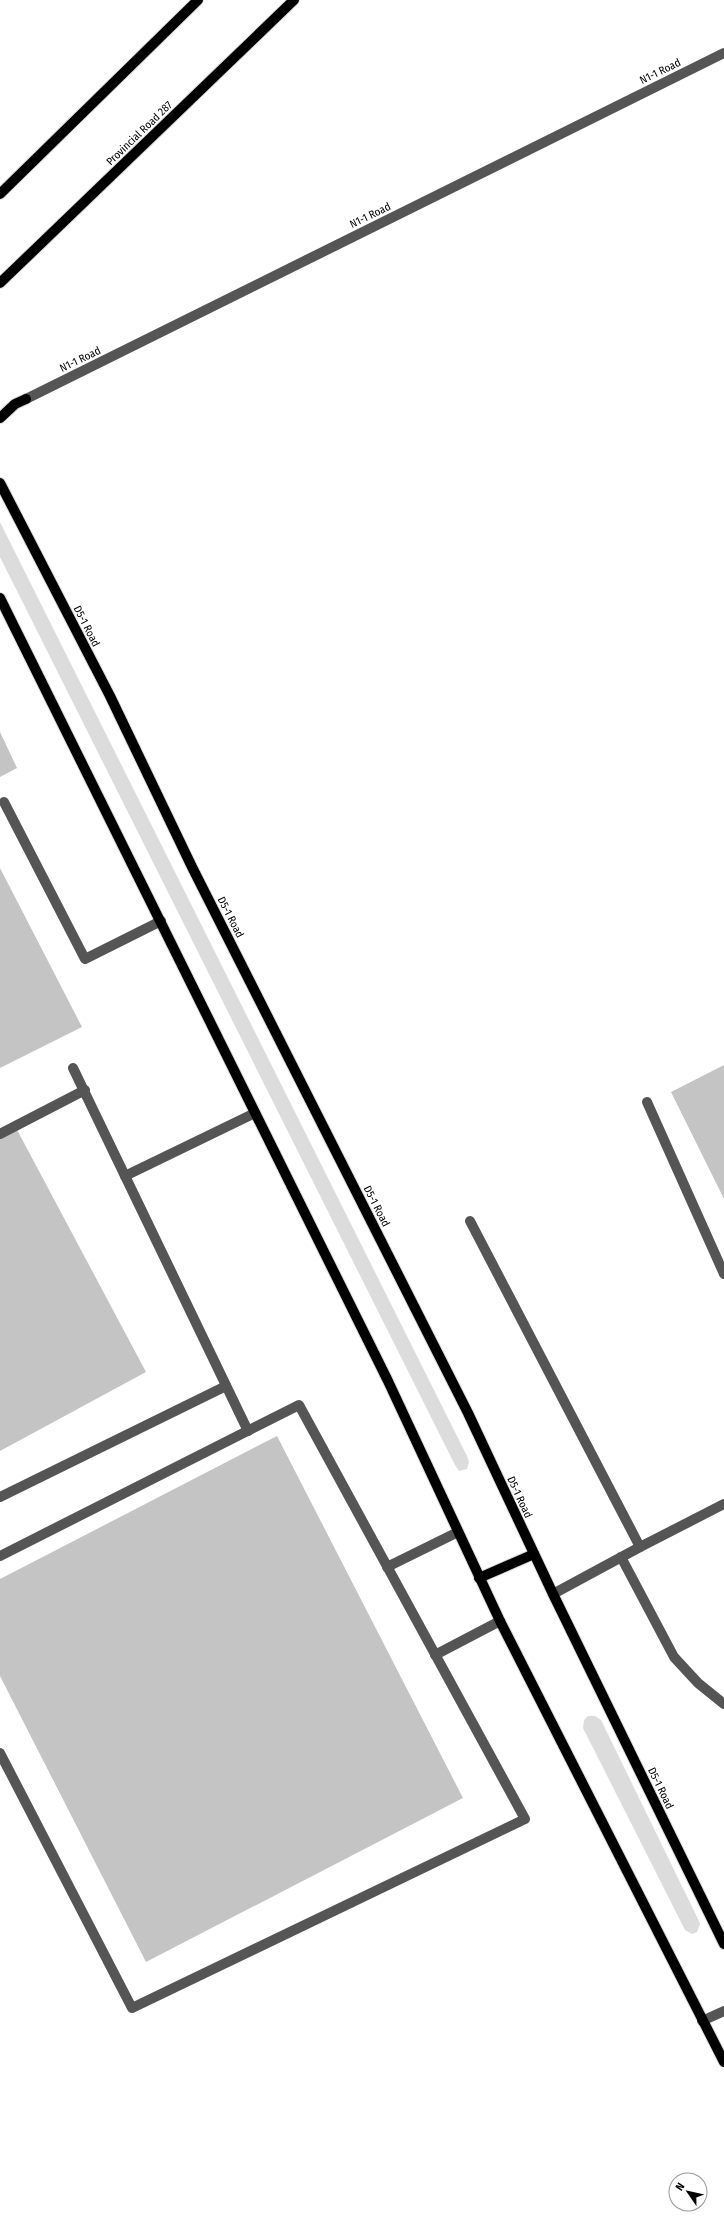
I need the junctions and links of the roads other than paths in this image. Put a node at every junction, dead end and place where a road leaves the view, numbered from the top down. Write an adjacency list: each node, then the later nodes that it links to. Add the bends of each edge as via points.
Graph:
1 (198, 0): 4 (main road)
2 (294, 0): 5 (main road, Provincial Road 287)
3 (724, 53): 6 (street, N1-1 Road)
4 (0, 194)
5 (0, 283)
6 (26, 399): 7 (main road, via 15,404)
7 (0, 418)
8 (0, 483): 27 (main road, D5-1 Road, via 110,696 192,866 468,1413)
9 (0, 598): 11 (main road)
10 (4, 802): 11 (street, via 85,959)
11 (161, 921): 15 (main road)
12 (73, 1068): 13 (street)
13 (85, 1090): 16 (street); 17 (street)
14 (647, 1102): 19 (street)
15 (255, 1113): 17 (street); 25 (main road, via 388,1381)
16 (0, 1134)
17 (125, 1176): 21 (street)
18 (470, 1221): 26 (street)
19 (721, 1260): 20 (street)
20 (724, 1274)
21 (226, 1386): 22 (street); 23 (street)
22 (248, 1431): 28 (street); 30 (street, via 299,1405)
23 (0, 1497)
24 (724, 1504): 26 (street)
25 (458, 1532): 30 (street); 31 (main road)
26 (640, 1547): 29 (street)
27 (534, 1554): 31 (main road); 32 (main road, D5-1 Road)
28 (0, 1556)
29 (621, 1557): 32 (street); 35 (street, via 674,1657 698,1683)
30 (387, 1567): 34 (street)
31 (480, 1578): 33 (main road)
32 (553, 1594): 37 (main road, D5-1 Road)
33 (500, 1621): 34 (street); 39 (main road)
34 (435, 1655): 36 (street, via 525,1819 132,2008)
35 (724, 1704)
36 (0, 1753)
37 (724, 1944)
38 (724, 2011): 39 (street)
39 (702, 2021): 40 (main road)
40 (724, 2062)

